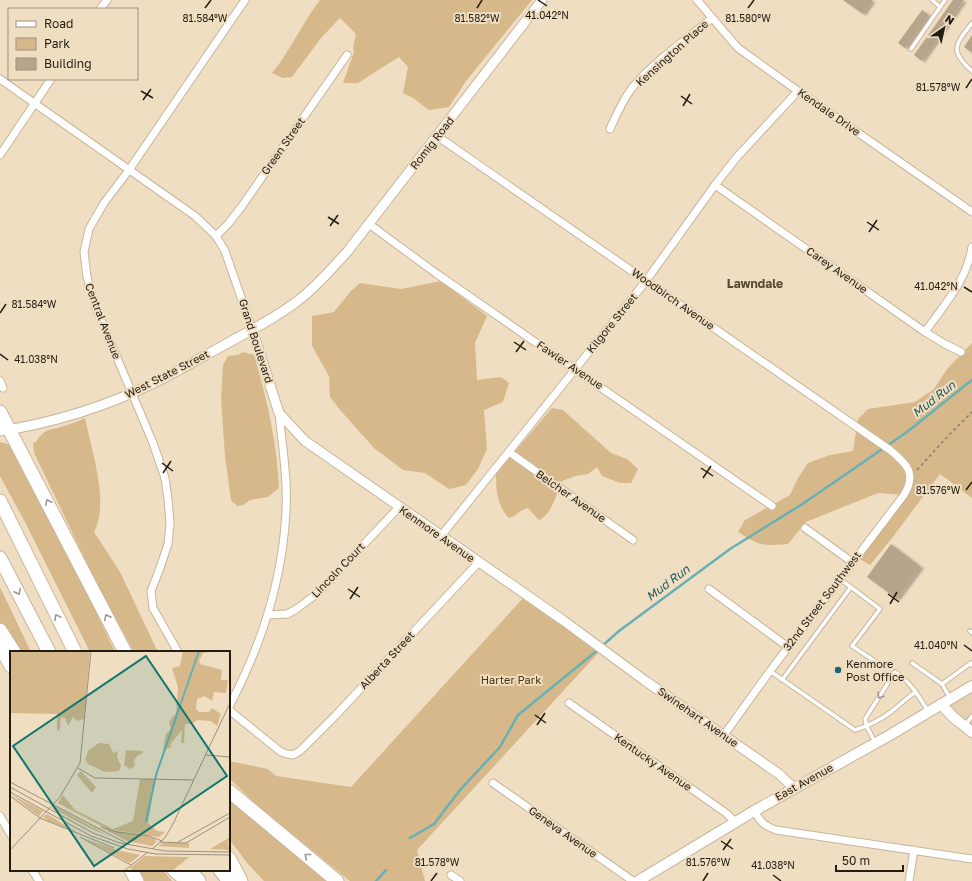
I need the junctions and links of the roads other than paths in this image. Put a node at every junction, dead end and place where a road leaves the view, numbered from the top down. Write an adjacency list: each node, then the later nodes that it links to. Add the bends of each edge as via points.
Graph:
1 (107, 0): 8 (street)
2 (245, 0): 21 (street, Central Avenue)
3 (542, 0): 19 (street, Romig Road)
4 (697, 0): 9 (street, Kendale Drive)
5 (932, 0): 7 (lane)
6 (945, 0): 7 (lane)
7 (940, 6): 11 (lane)
8 (101, 8)
9 (712, 18): 16 (street, Kendale Drive, via 738,48); 18 (street, Kensington Place, via 654,66 632,88)
10 (972, 23): 13 (lane, via 957,45 956,53)
11 (911, 49)
12 (347, 55): 25 (street, Green Street, via 242,206)
13 (972, 71)
14 (0, 79): 17 (street, Grand Boulevard)
15 (51, 80): 17 (street)
16 (798, 91): 22 (street, Kilgore Street, via 737,157); 23 (street, Kendale Drive)
17 (34, 104): 20 (street); 21 (street, Grand Boulevard)
18 (610, 129)
19 (437, 136): 24 (street, Romig Road); 27 (street, Woodbirch Avenue)
20 (0, 154)
21 (129, 170): 25 (street, Grand Boulevard, via 195,216); 33 (street, Central Avenue, via 93,220 84,252 86,277 96,308)
22 (715, 185): 27 (street, Kilgore Street); 30 (street, Carey Avenue)
23 (972, 212)
24 (368, 224): 28 (street, Romig Road); 32 (street, Fawler Avenue)
25 (216, 236): 29 (street, Grand Boulevard, via 229,260)
26 (972, 247): 30 (street, via 964,275)
27 (646, 281): 32 (street, Kilgore Street); 38 (street, Woodbirch Avenue, via 890,450 906,465)
28 (318, 283): 29 (street, West State Street, via 279,314)
29 (252, 329): 33 (street, West State Street); 35 (street, Grand Boulevard)
30 (925, 332): 31 (street, Carey Avenue)
31 (961, 352)
32 (575, 369): 37 (street, Kilgore Street); 40 (street, Fawler Avenue)
33 (131, 393): 36 (street, West State Street, via 63,417); 60 (street, Central Avenue, via 165,478 170,523 168,544 151,591 152,608)
34 (0, 412): 36 (highway)
35 (279, 413): 41 (street, Kenmore Avenue, via 305,441); 51 (street, Grand Boulevard, via 286,479 286,510 280,563)
36 (5, 431): 59 (highway, one-way to 36)
37 (509, 452): 43 (street, Kilgore Street); 44 (street, Belcher Avenue)
38 (911, 477): 46 (street, 32nd Street Southwest, via 904,495)
39 (0, 501): 58 (highway, one-way to 39)
40 (772, 506)
41 (399, 507): 43 (street, Kenmore Avenue); 51 (street, Lincoln Court, via 318,593 287,614)
42 (805, 528): 46 (street)
43 (440, 536): 47 (street, Kenmore Avenue)
44 (633, 540)
45 (0, 558): 57 (highway, one-way to 57)
46 (852, 562): 48 (street, 32nd Street Southwest)
47 (478, 563): 55 (street, Kenmore Avenue); 73 (street, Alberta Street, via 300,751 293,755 281,752)
48 (839, 578): 49 (lane); 54 (street, 32nd Street Southwest)
49 (851, 587): 63 (lane, via 880,609 852,646); 66 (lane)
50 (709, 589): 54 (street)
51 (268, 615): 72 (street, Grand Boulevard)
52 (0, 630): 56 (highway)
53 (0, 646): 62 (highway)
54 (788, 647): 65 (street, 32nd Street Southwest)
55 (603, 649): 78 (street, Swinehart Avenue)
56 (13, 651)
57 (48, 651)
58 (75, 651)
59 (124, 651)
60 (177, 651)
61 (912, 663): 67 (lane)
62 (10, 664)
63 (879, 664)
64 (972, 665): 67 (lane, via 971,663)
65 (770, 671): 66 (lane); 78 (street, 32nd Street Southwest)
66 (782, 680): 76 (lane, via 855,730)
67 (942, 684): 70 (lane)
68 (972, 686): 70 (main road, East Avenue)
69 (916, 692): 74 (lane); 76 (lane); 76 (lane, one-way to 76, via 895,672 865,719)
70 (946, 702): 74 (main road, East Avenue); 77 (main road, via 953,717)
71 (569, 703): 85 (street, Kentucky Avenue, via 726,813)
72 (230, 705)
73 (230, 711)
74 (929, 712): 79 (main road, East Avenue)
75 (972, 716): 77 (lane)
76 (867, 727): 79 (lane)
77 (968, 729)
78 (724, 735): 81 (street, Swinehart Avenue, via 779,774)
79 (875, 743): 81 (main road, East Avenue)
80 (494, 783): 104 (street, Geneva Avenue)
81 (794, 788): 83 (main road, East Avenue)
82 (230, 792): 102 (highway, one-way to 82)
83 (754, 811): 85 (main road, East Avenue); 87 (street, via 761,822 776,830)
84 (0, 816): 86 (street)
85 (733, 824): 105 (main road, East Avenue)
86 (10, 833)
87 (914, 850): 88 (street); 106 (street)
88 (972, 858)
89 (230, 860): 101 (highway)
90 (33, 871): 96 (street)
91 (132, 871): 97 (highway)
92 (175, 871): 98 (highway)
93 (191, 871): 99 (highway)
94 (221, 871): 100 (highway)
95 (451, 874): 103 (street)
96 (39, 881)
97 (137, 881)
98 (187, 881)
99 (199, 881)
100 (230, 881)
101 (241, 881)
102 (337, 881)
103 (460, 881)
104 (634, 881)
105 (638, 881)
106 (909, 881)

